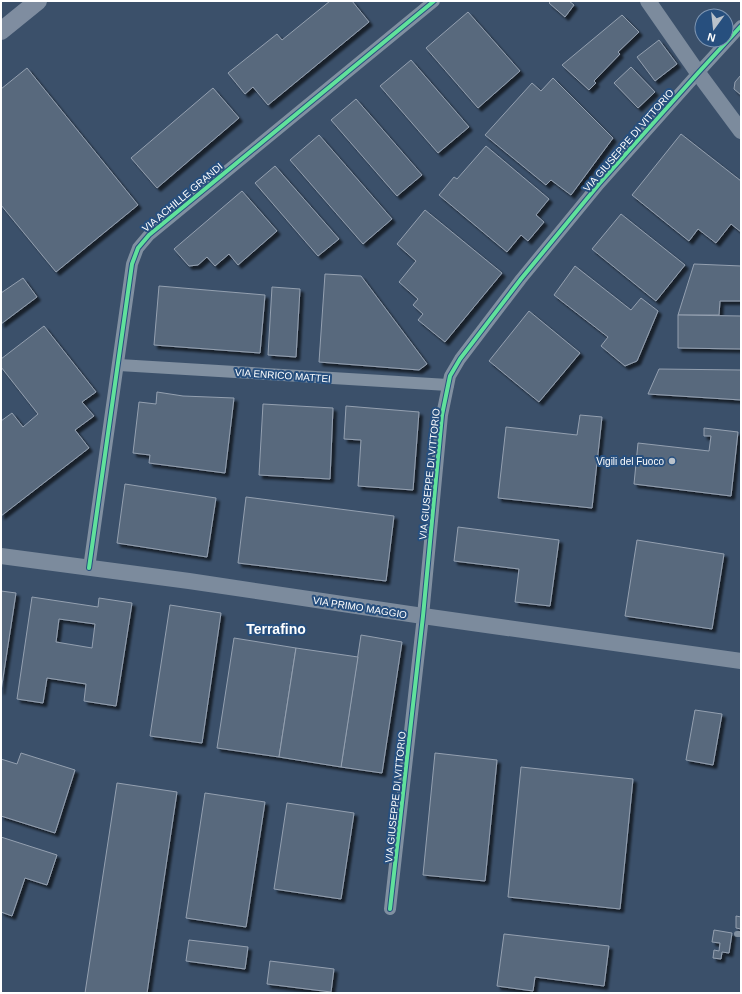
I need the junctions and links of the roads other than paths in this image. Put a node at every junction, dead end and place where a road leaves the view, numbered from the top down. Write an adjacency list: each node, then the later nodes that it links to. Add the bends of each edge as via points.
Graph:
1 (38, 1): 5 (main road)
2 (434, 1): 8 (street, VIA ACHILLE GRANDI, via 148,235 138,248 132,264)
3 (648, 1): 6 (main road)
4 (741, 26): 6 (street, VIA GIUSEPPE DI VITTORIO)
5 (1, 31)
6 (698, 73): 7 (main road); 9 (street, VIA GIUSEPPE DI VITTORIO, via 599,184 521,279 460,359)
7 (741, 131)
8 (119, 365): 9 (street, VIA ENRICO MATTEI); 11 (street, VIA ACHILLE GRANDI)
9 (448, 385): 12 (street, VIA GIUSEPPE DI VITTORIO, via 442,415)
10 (1, 556): 11 (main road, VIA PRIMO MAGGIO)
11 (88, 568): 12 (main road, VIA PRIMO MAGGIO)
12 (423, 616): 13 (main road, VIA PRIMO MAGGIO); 16 (street, VIA GIUSEPPE DI VITTORIO)
13 (719, 658): 14 (main road, VIA PRIMO MAGGIO); 15 (main road, VIA PRIMO MAGGIO)
14 (741, 661)
15 (741, 667)
16 (390, 909)

